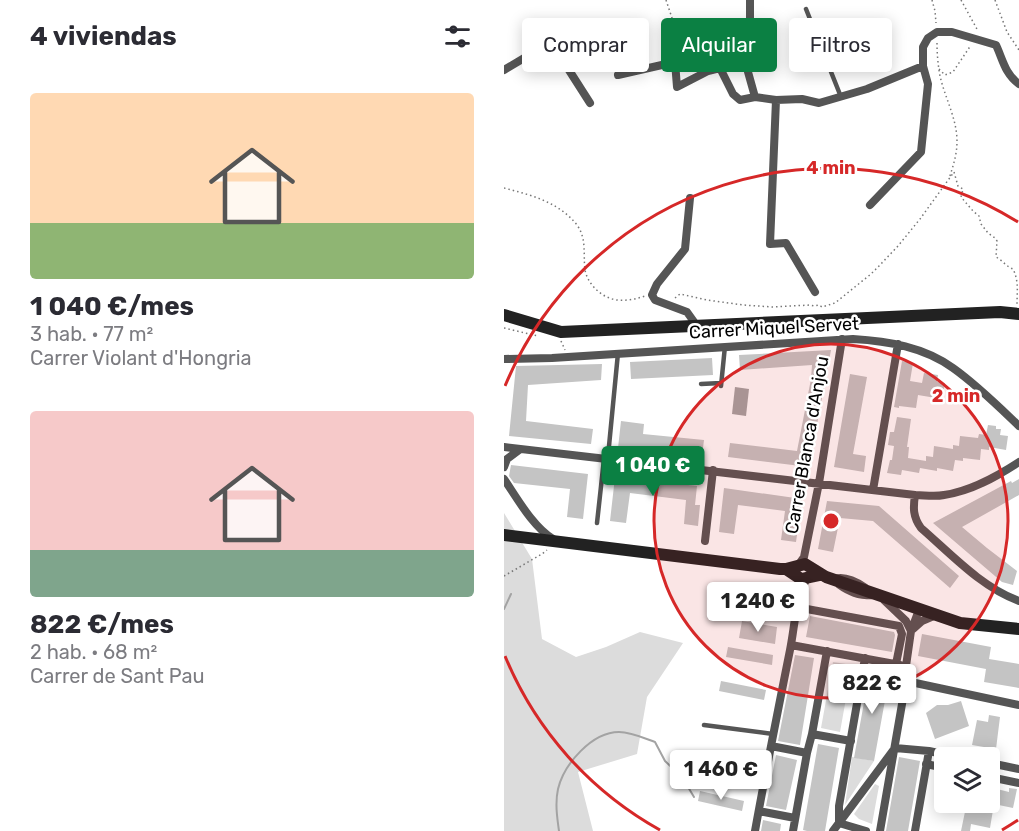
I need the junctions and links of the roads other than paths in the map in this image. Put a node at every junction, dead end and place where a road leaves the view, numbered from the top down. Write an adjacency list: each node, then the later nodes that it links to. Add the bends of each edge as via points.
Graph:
1 (750, 0): 7 (street, via 743,54)
2 (806, 9): 8 (lane)
3 (923, 66): 6 (street, via 923,47 928,38 937,32 952,32 996,45 1006,71); 8 (street); 12 (street, via 928,84 921,152)
4 (504, 70): 10 (street, via 551,42)
5 (618, 75): 7 (street, via 675,62 677,87 720,68 740,100)
6 (1019, 84)
7 (755, 97): 9 (street)
8 (841, 97): 9 (street, via 819,103)
9 (776, 100): 13 (street, via 770,244 786,243)
10 (590, 103)
11 (690, 198): 16 (street, via 685,249 652,295 655,300 687,312)
12 (870, 205)
13 (815, 292)
14 (1018, 314): 16 (main road)
15 (504, 315): 16 (main road, via 561,332)
16 (697, 326)
17 (842, 339): 18 (street, Carrer Miquel Servet); 19 (street, Carrer Miquel Servet); 32 (street, Carrer Blanca d'Anjou)
18 (898, 344): 23 (street, Carrer Miquel Servet, via 952,367); 33 (street)
19 (725, 346): 20 (street, Carrer Miquel Servet); 22 (lane, via 721,384)
20 (618, 353): 21 (street, Carrer Miquel Servet); 24 (lane)
21 (504, 359)
22 (701, 384)
23 (1019, 426)
24 (609, 446)
25 (504, 447): 26 (street)
26 (519, 450): 27 (street); 29 (street, via 507,459)
27 (604, 459): 30 (street); 36 (lane)
28 (1019, 462): 34 (street, via 964,490)
29 (504, 467)
30 (713, 470): 32 (street); 40 (street)
31 (504, 479): 35 (street)
32 (819, 483): 33 (street); 41 (street, Carrer Blanca d'Anjou)
33 (873, 490): 34 (street)
34 (915, 495): 43 (street, via 914,515 921,528 985,582)
35 (525, 510): 38 (street, via 531,525); 39 (street, via 545,534)
36 (597, 523)
37 (504, 535): 38 (main road)
38 (528, 537): 39 (main road)
39 (556, 540): 41 (main road)
40 (705, 541)
41 (805, 572): 42 (main road); 44 (street, Carrer Blanca d'Anjou)
42 (885, 598): 45 (main road); 47 (street)
43 (1019, 601)
44 (796, 607): 50 (street, Carrer Blanca d'Anjou); 53 (street, via 898,626 902,634)
45 (919, 610): 46 (main road); 47 (street); 49 (street)
46 (936, 615): 48 (main road, via 960,623); 49 (street)
47 (906, 621): 49 (street)
48 (1019, 630)
49 (910, 631): 54 (street)
50 (791, 645): 51 (street); 59 (street, Carrer Blanca d'Anjou)
51 (827, 651): 52 (street); 58 (street)
52 (865, 658): 53 (street); 60 (street)
53 (896, 664): 54 (street)
54 (906, 666): 55 (street)
55 (906, 681): 56 (street); 62 (street)
56 (1019, 705)
57 (704, 725): 59 (lane)
58 (812, 734): 60 (street); 65 (street)
59 (773, 735): 61 (street, Carrer Blanca d'Anjou)
60 (851, 741): 74 (street)
61 (771, 746): 65 (street); 72 (street, Carrer Blanca d'Anjou)
62 (895, 748): 63 (street); 74 (street); 79 (street)
63 (928, 751): 64 (street); 66 (street)
64 (934, 752)
65 (807, 753): 73 (street)
66 (926, 764): 68 (street); 80 (street)
67 (1000, 765): 69 (street)
68 (934, 766)
69 (1019, 769)
70 (1000, 779): 71 (street)
71 (1019, 783)
72 (759, 811): 73 (street); 75 (street, Carrer Blanca d'Anjou)
73 (795, 818): 76 (street)
74 (839, 823): 77 (street); 78 (street)
75 (755, 831)
76 (793, 831)
77 (833, 831)
78 (866, 831)
79 (880, 831)
80 (915, 831)

